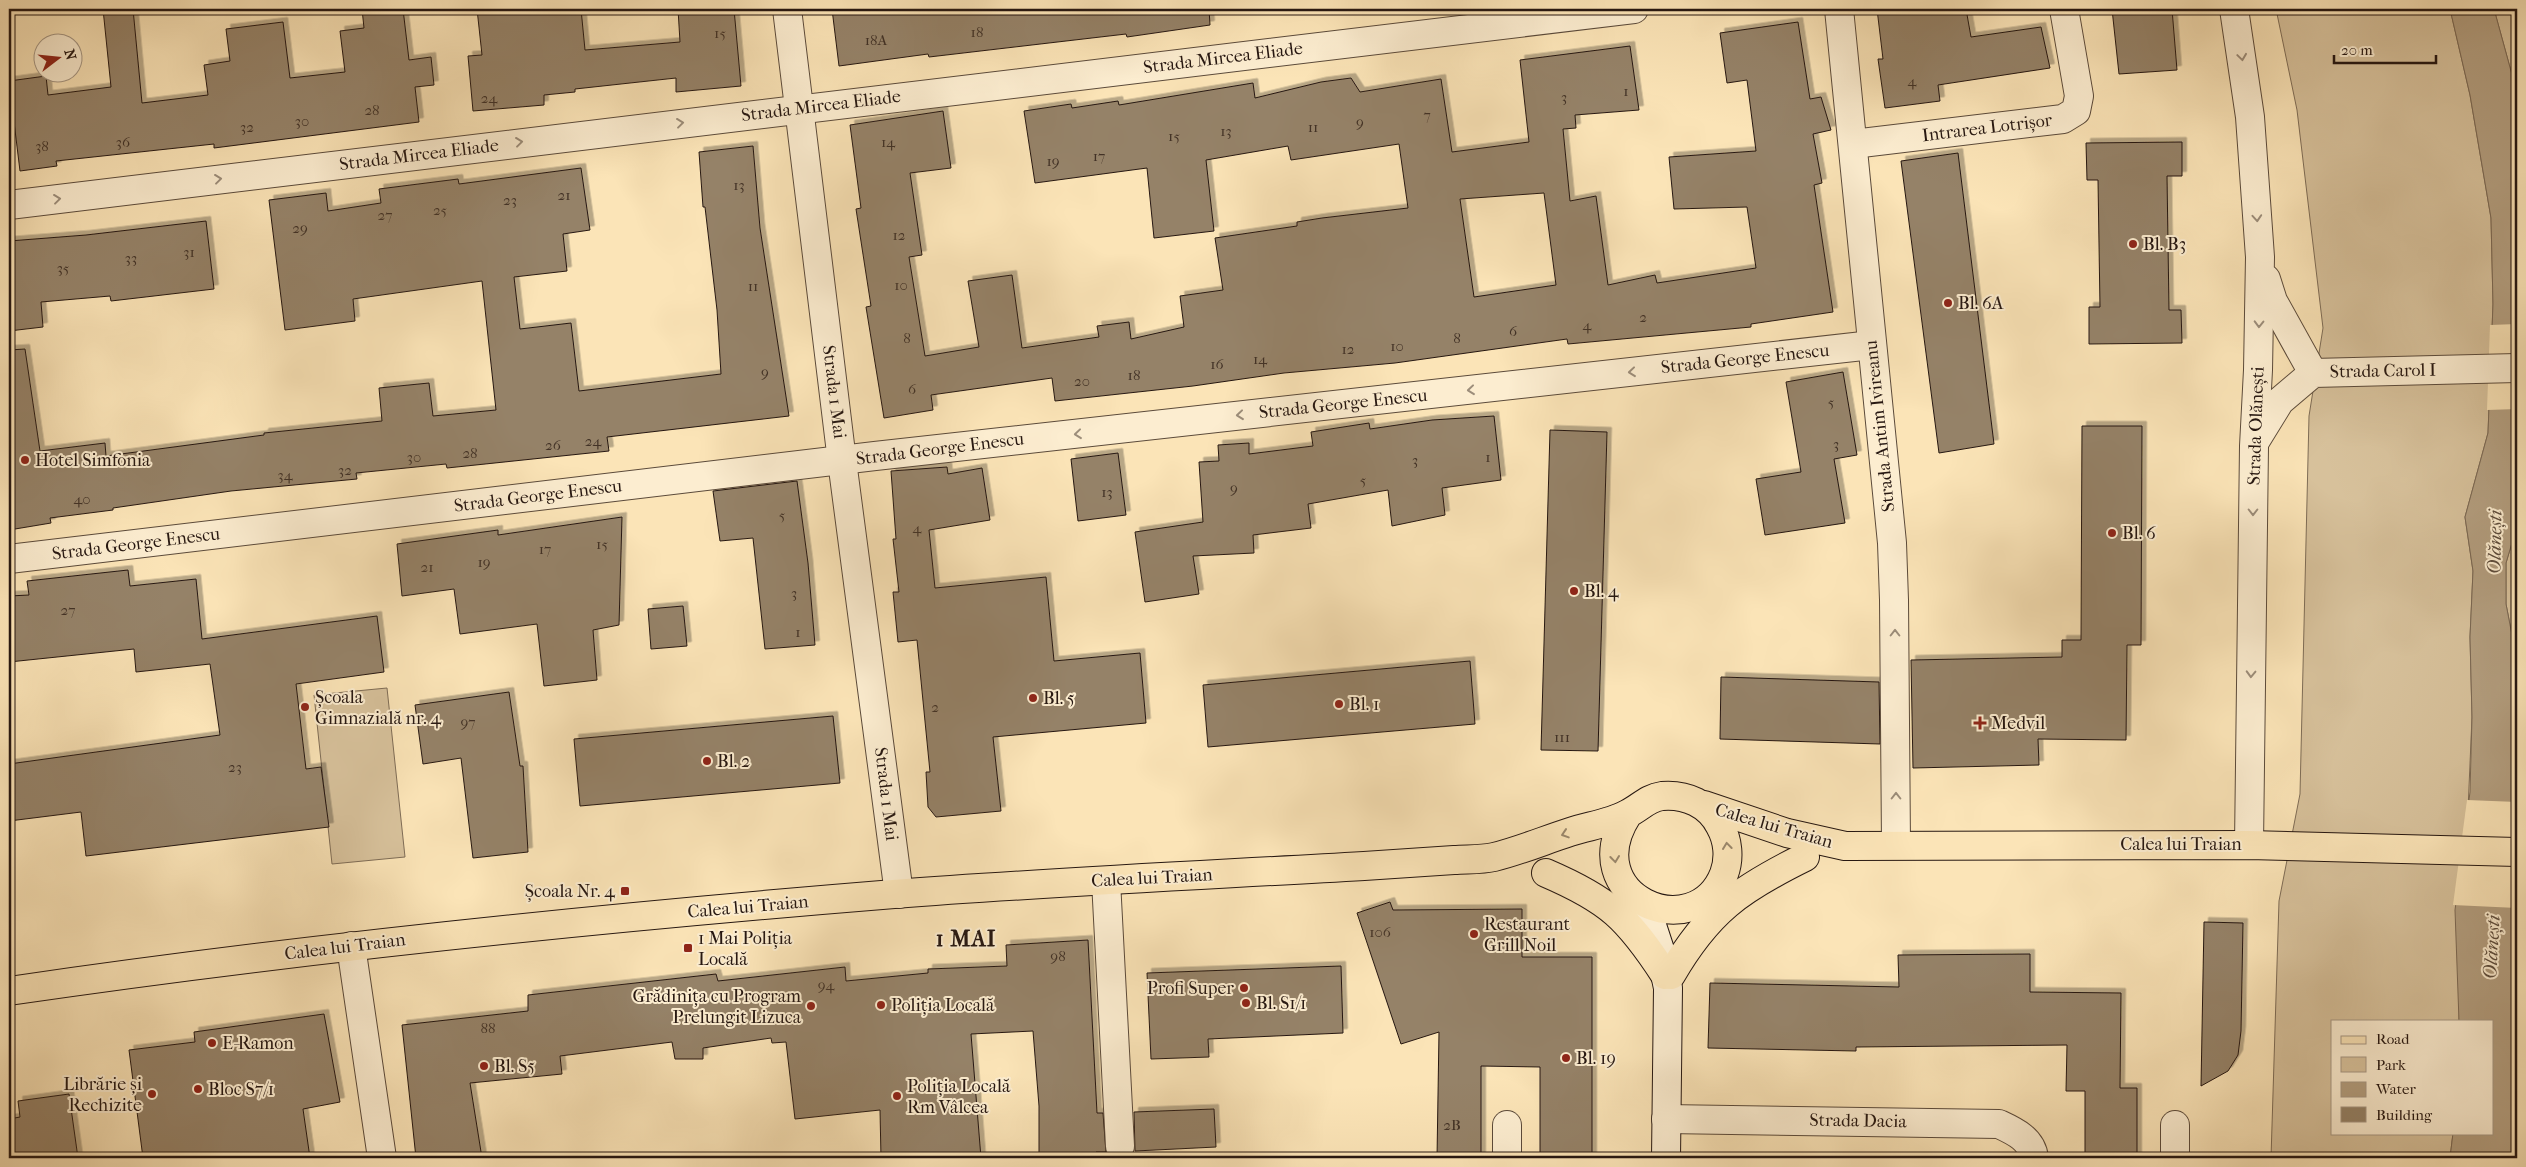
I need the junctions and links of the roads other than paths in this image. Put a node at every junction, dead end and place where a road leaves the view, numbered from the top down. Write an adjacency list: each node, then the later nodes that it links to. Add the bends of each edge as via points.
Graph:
1 (787, 9): 6 (street, Strada 1 Mai)
2 (1634, 9): 6 (street, Strada Mircea Eliade)
3 (1838, 9): 7 (street, Strada Antim Ivireanu)
4 (2064, 9): 7 (street, Intrarea Lotrișor, via 2078,96 2076,111 2063,119)
5 (2234, 9): 9 (street, Strada Olănești, one-way to 9, via 2250,116)
6 (798, 108): 8 (street, Strada Mircea Eliade, one-way to 6); 14 (street, Strada 1 Mai)
7 (1853, 144): 10 (street, Strada Antim Ivireanu)
8 (9, 204)
9 (2260, 258): 12 (street, via 2272,302); 13 (street, Strada Olănești, one-way to 13)
10 (1872, 345): 14 (street, Strada George Enescu, one-way to 14); 18 (street, Strada Antim Ivireanu, one-way to 10, via 1892,543)
11 (2517, 368): 12 (street, Strada Carol I)
12 (2313, 373): 13 (street, Strada Carol I, via 2280,401)
13 (2254, 446): 19 (street, Strada Olănești, one-way to 19)
14 (842, 460): 15 (street, Strada George Enescu); 26 (street, Strada 1 Mai)
15 (9, 559)
16 (1704, 805): 17 (main road, via 1687,797 1667,795 1653,798); 20 (main road, Calea lui Traian, via 1787,833); 27 (main road, one-way to 16, via 1724,874 1728,855 1726,836)
17 (1628, 814): 23 (main road, Calea lui Traian, one-way to 23); 28 (main road, one-way to 28, via 1618,829 1614,862 1620,879)
18 (1896, 844): 19 (main road, Calea lui Traian); 20 (main road, Calea lui Traian)
19 (2249, 845): 21 (main road, Calea lui Traian)
20 (1845, 846): 22 (main road, Calea lui Traian)
21 (2517, 852)
22 (1806, 857): 27 (main road, Calea lui Traian, via 1774,867); 30 (main road, via 1765,877 1719,909 1684,951)
23 (1490, 858): 24 (main road, Calea lui Traian); 25 (main road, Calea lui Traian)
24 (1546, 873): 28 (main road, Calea lui Traian); 30 (main road, via 1594,895 1616,911 1635,930)
25 (1106, 881): 26 (main road, Calea lui Traian); 35 (street)
26 (899, 894): 29 (main road, Calea lui Traian, via 492,930)
27 (1708, 896): 28 (main road, via 1682,909 1664,910); 30 (street, via 1683,935)
28 (1638, 899): 30 (street, via 1660,950)
29 (351, 946): 31 (main road, Calea lui Traian); 36 (street)
30 (1668, 979): 32 (street)
31 (9, 991)
32 (1666, 1119): 38 (street); 39 (street, Strada Dacia, via 1999,1124 2021,1134)
33 (2175, 1124): 40 (street)
34 (1507, 1125): 37 (street)
35 (1120, 1146)
36 (382, 1158)
37 (1507, 1158)
38 (1666, 1158)
39 (2034, 1158)
40 (2175, 1158)

